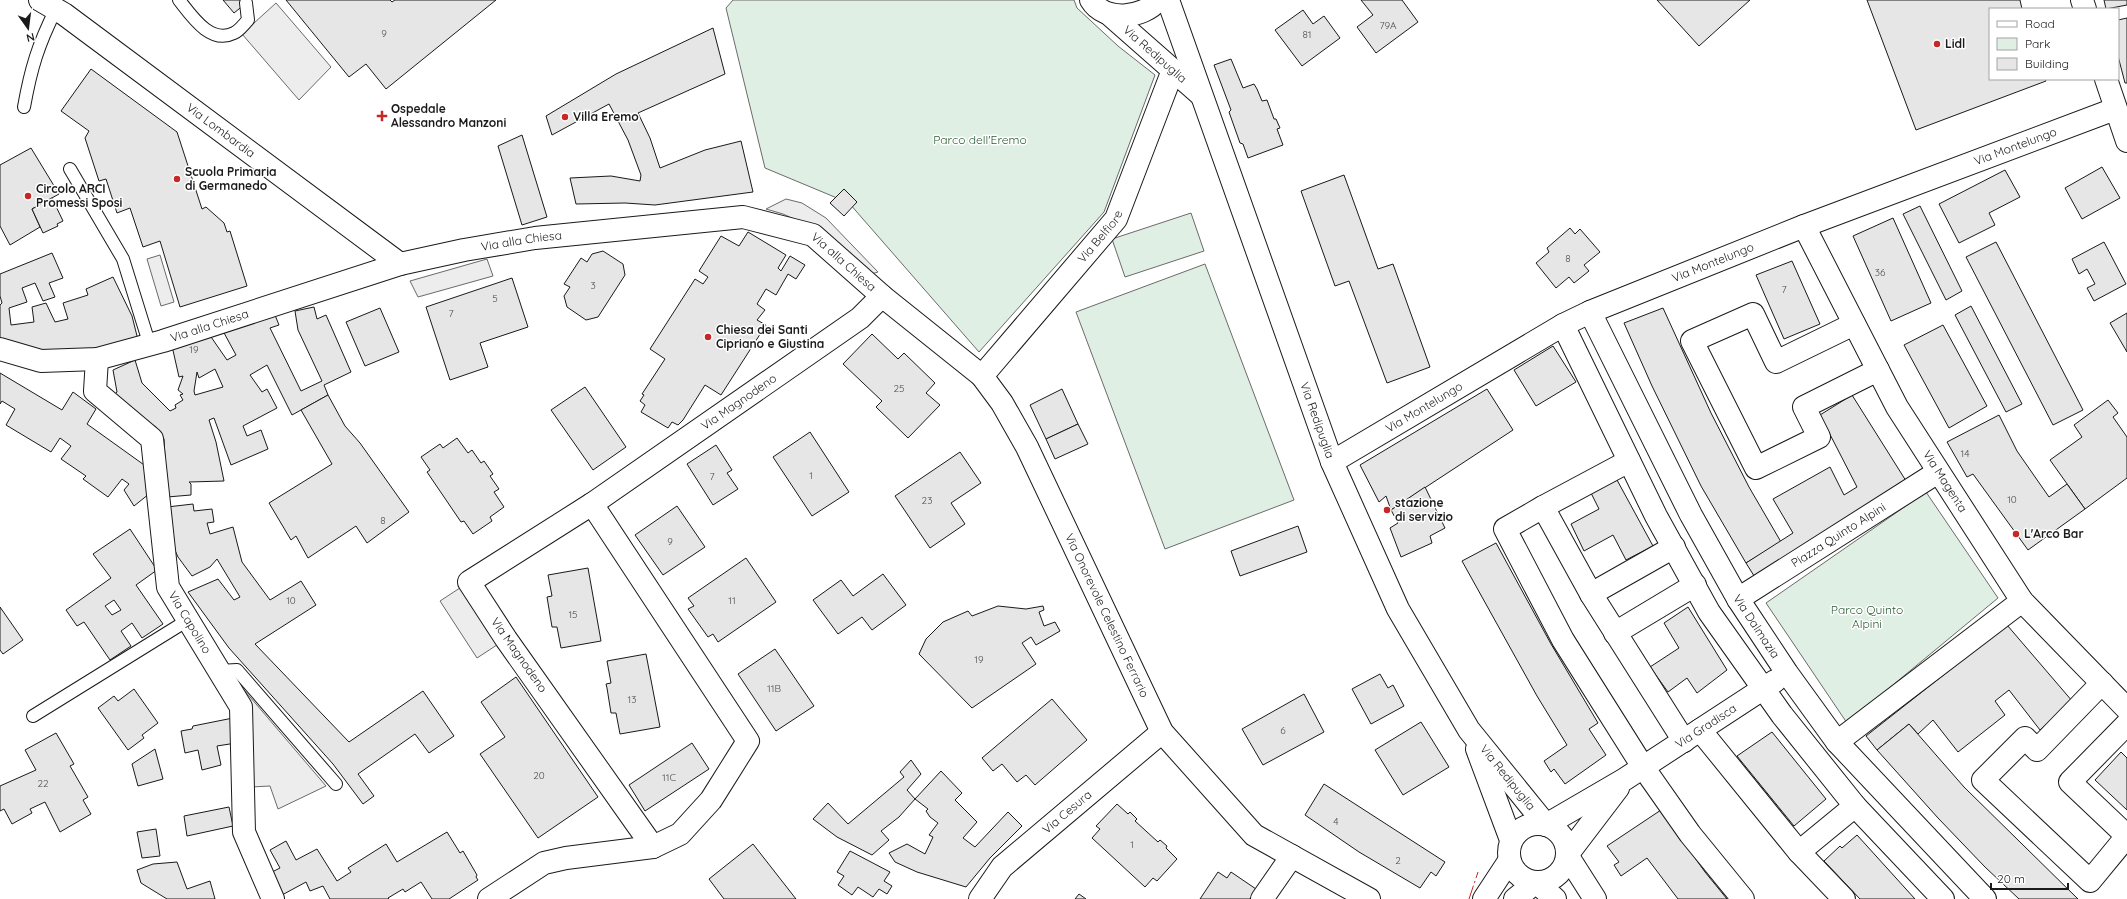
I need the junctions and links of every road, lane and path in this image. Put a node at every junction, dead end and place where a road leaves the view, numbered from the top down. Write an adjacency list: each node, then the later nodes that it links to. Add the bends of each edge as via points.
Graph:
1 (179, 0): 5 (lane, via 200,26 218,35 234,33 248,20)
2 (1091, 0): 7 (street, Via Redipuglia)
3 (1158, 0): 7 (street, via 1137,14)
4 (1168, 0): 10 (street, Via Redipuglia)
5 (246, 3)
6 (48, 4): 11 (lane); 16 (street, Via Lombardia)
7 (1109, 14): 8 (street, Via Redipuglia)
8 (1173, 70): 10 (street, Via Redipuglia); 25 (street, Via Belfiore, via 1116,219)
9 (2106, 80): 12 (street)
10 (1201, 94): 27 (street, Via Redipuglia)
11 (24, 107)
12 (2115, 109): 13 (street); 15 (street, Via Montelungo)
13 (2127, 141)
14 (70, 169): 21 (lane, via 123,259)
15 (1804, 226): 18 (street, Via Montelungo); 19 (street, Via Magenta)
16 (400, 264): 17 (street, Via alla Chiesa, via 535,238 743,217 813,235); 21 (street, Via alla Chiesa)
17 (882, 296): 25 (street, Via Onorevole Celestino Ferrario); 29 (street, Via Magnodeno, via 860,318)
18 (1590, 312): 20 (street, Via Montelungo); 34 (street, Via Dalmazia, via 1691,515)
19 (1854, 324): 24 (street, Via Magenta); 24 (street, via 1776,362 1753,314 1692,341 1756,468 1819,437 1804,407)
20 (1563, 325): 26 (street); 27 (street, Via Montelungo)
21 (150, 346): 23 (street, Via alla Chiesa)
22 (0, 349): 23 (street, Via alla Chiesa, via 41,361)
23 (97, 359): 36 (street, Via Capolino, via 95,391 152,439 168,587)
24 (1878, 370): 28 (street, Via Magenta, via 1897,407)
25 (982, 376): 46 (street, Via Onorevole Celestino Ferrario, via 1002,403 1027,447)
26 (1629, 461): 30 (street); 31 (street)
27 (1332, 462): 45 (street, Via Redipuglia, via 1398,608)
28 (1938, 472): 34 (street, Piazza Quinto Alpini); 35 (street, Via Magenta)
29 (592, 504): 55 (street, via 748,741 711,800 680,834); 55 (street, Via Magnodeno, via 469,582)
30 (1543, 507): 33 (street); 49 (street, via 1505,528 1563,640)
31 (1674, 547): 32 (street); 33 (street)
32 (1695, 585): 37 (street); 41 (street, via 1709,612)
33 (1591, 594): 37 (street)
34 (1738, 599): 39 (street, Via Dalmazia)
35 (2022, 601): 40 (street, Via Magenta); 48 (street)
36 (188, 620): 38 (street, Via Capolino); 43 (lane)
37 (1615, 634): 47 (street)
38 (219, 671): 51 (lane, via 236,670); 61 (street, Via Capolino, via 241,707 244,832)
39 (1787, 673): 41 (street, Via Gradisca); 48 (street, Via Dalmazia)
40 (2102, 683): 42 (street, Via Magenta); 44 (street, via 2037,750 2025,738 1983,780 2090,882 2127,836 2070,782)
41 (1763, 689): 47 (street, Via Gradisca); 52 (street)
42 (2127, 709)
43 (33, 716)
44 (2127, 724)
45 (1469, 730): 53 (street, Via Redipuglia); 54 (street, Via Redipuglia)
46 (1162, 732): 58 (street, Via Onorevole Celestino Ferrario, via 1254,835); 63 (street, Via Cesura, via 1002,867)
47 (1692, 735): 49 (street, Via Gradisca); 56 (street)
48 (1837, 742): 73 (street, Via Dalmazia)
49 (1643, 767): 50 (street, Via Gradisca); 70 (street, via 1690,834)
50 (1625, 779): 53 (street, Via Gradisca); 57 (street, Via Gradisca)
51 (336, 784)
52 (1855, 806): 56 (street); 72 (street)
53 (1546, 825): 54 (street, via 1526,826); 57 (street, via 1562,836)
54 (1511, 840): 59 (street, via 1508,850)
55 (653, 847): 62 (street, via 544,863)
56 (1799, 852): 71 (street)
57 (1567, 855): 60 (street, via 1564,866 1557,875); 69 (street)
58 (1292, 856): 64 (street); 65 (street, Via Onorevole Celestino Ferrario)
59 (1509, 861): 60 (street, via 1515,871 1525,879); 66 (street)
60 (1536, 882): 67 (street); 68 (street)
61 (273, 899)
62 (488, 899)
63 (980, 899)
64 (1262, 899)
65 (1370, 899)
66 (1484, 899)
67 (1515, 899)
68 (1555, 899)
69 (1595, 899)
70 (1743, 899)
71 (1844, 899)
72 (1943, 899)
73 (1985, 899)

